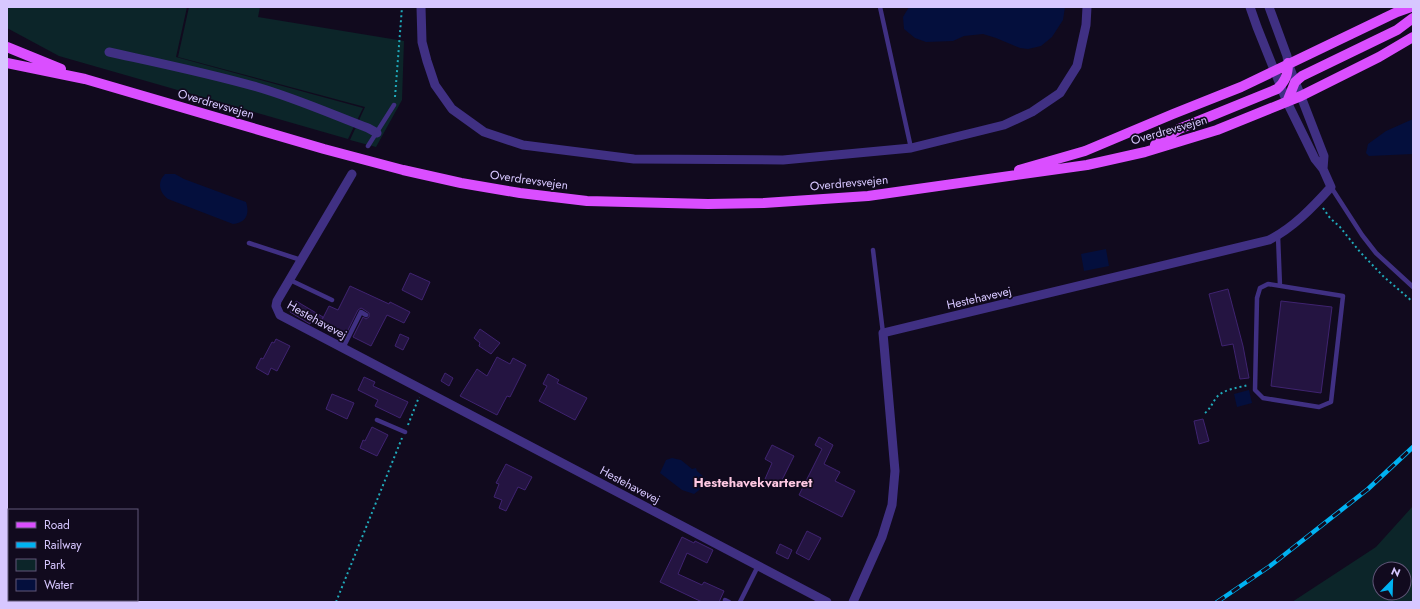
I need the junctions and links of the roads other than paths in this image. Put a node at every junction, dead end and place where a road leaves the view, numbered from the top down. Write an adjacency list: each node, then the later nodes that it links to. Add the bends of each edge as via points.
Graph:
1 (420, 7): 22 (street, via 422,42 427,61 435,85 452,109 484,132 523,145 634,159 783,160)
2 (880, 7): 22 (lane)
3 (1087, 7): 22 (street, via 1086,25 1077,66 1060,93 1032,112 1004,125)
4 (1250, 7): 13 (street)
5 (1269, 7): 12 (street)
6 (1411, 7): 12 (main road, Overdrevsvejen)
7 (1413, 18): 15 (main road, via 1398,30 1302,76)
8 (1413, 37): 17 (main road, Overdrevsvejen)
9 (7, 47): 14 (main road, Overdrevsvejen)
10 (109, 52): 20 (street, via 283,95)
11 (7, 63): 14 (main road, Overdrevsvejen)
12 (1288, 64): 13 (main road, Overdrevsvejen); 15 (street); 16 (main road, via 1285,81)
13 (1274, 70): 16 (street); 26 (main road, Overdrevsvejen, via 1241,87 1085,151)
14 (85, 79): 26 (main road, Overdrevsvejen, via 403,170 520,193 587,201 764,203 868,196)
15 (1295, 82): 17 (street); 18 (main road)
16 (1280, 86): 18 (street); 23 (main road, via 1179,130)
17 (1301, 96): 18 (main road, Overdrevsvejen); 24 (street, via 1324,156)
18 (1287, 102): 23 (main road, Overdrevsvejen, via 1217,130); 24 (street, via 1314,160)
19 (394, 105): 20 (lane)
20 (377, 133): 21 (lane)
21 (368, 146)
22 (911, 148)
23 (1145, 152): 26 (main road, Overdrevsvejen, via 1045,172)
24 (1323, 169): 27 (street)
25 (352, 174): 31 (street, Hestehavevej)
26 (983, 179)
27 (1331, 187): 28 (street, Hestehavevej); 34 (lane, via 1376,253)
28 (1278, 236): 33 (lane); 37 (street, Hestehavevej)
29 (250, 242): 31 (lane)
30 (873, 250): 37 (lane)
31 (301, 260): 32 (street, Hestehavevej)
32 (290, 280): 35 (lane); 38 (street, Hestehavevej, via 277,301 276,306 280,315)
33 (1280, 286): 33 (lane, via 1343,296 1331,402 1319,407 1263,398 1255,390 1257,298 1260,288 1268,284)
34 (1413, 287)
35 (332, 300)
36 (366, 315): 38 (lane, via 361,312)
37 (883, 333): 44 (street, via 895,471 892,505 882,537)
38 (343, 348): 41 (street, Hestehavevej)
39 (377, 420): 40 (lane)
40 (405, 432)
41 (758, 566): 42 (lane); 43 (street, Hestehavevej)
42 (740, 602)
43 (827, 602)
44 (853, 602)

